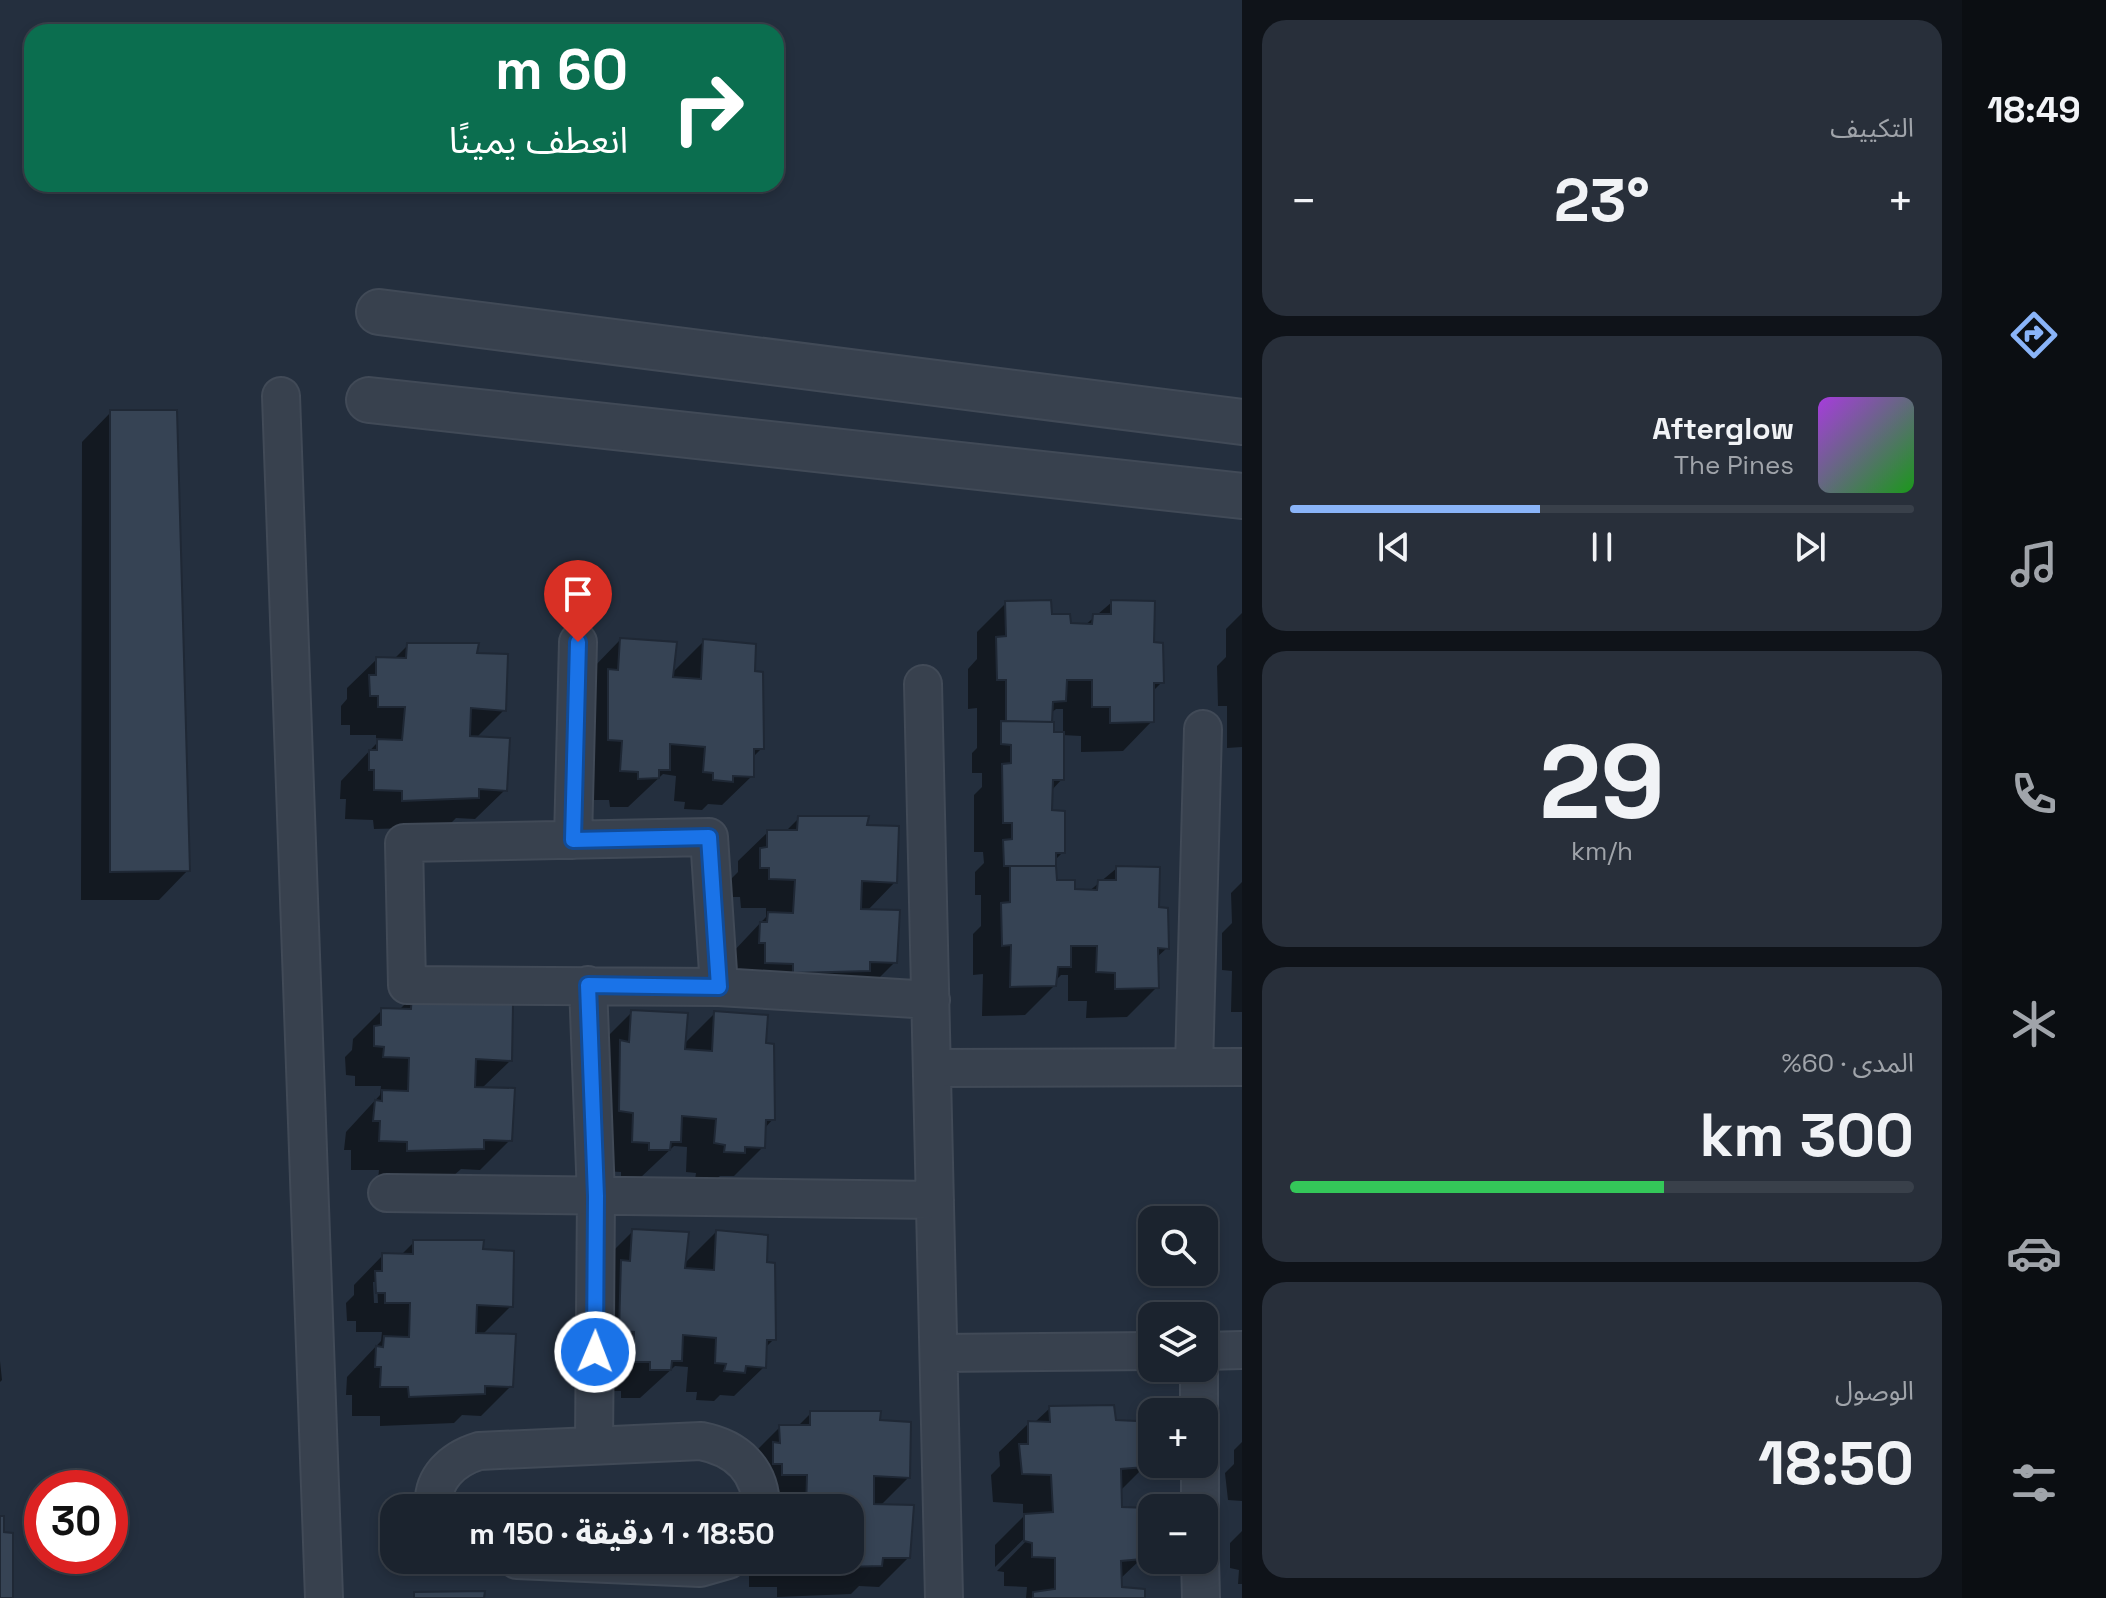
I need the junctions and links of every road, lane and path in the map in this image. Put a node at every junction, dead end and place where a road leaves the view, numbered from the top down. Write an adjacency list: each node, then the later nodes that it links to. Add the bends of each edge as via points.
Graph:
1 (379, 312): 4 (street)
2 (281, 396): 27 (street)
3 (369, 400): 5 (street)
4 (1242, 422)
5 (1242, 496)
6 (578, 642): 9 (street)
7 (923, 684): 12 (street)
8 (1203, 729): 13 (street)
9 (573, 840): 10 (street, via 404,843 407,985); 11 (street, via 709,837)
10 (588, 985): 11 (street); 17 (street)
11 (719, 987): 12 (street)
12 (931, 1000): 15 (street)
13 (1194, 1067): 14 (street); 15 (street)
14 (1242, 1067)
15 (932, 1068): 18 (street)
16 (387, 1193): 17 (street)
17 (596, 1196): 18 (street); 23 (street)
18 (935, 1200): 22 (street)
19 (1242, 1350): 21 (street)
20 (1138, 1351): 22 (street)
21 (1218, 1351)
22 (939, 1353): 28 (street)
23 (594, 1445): 24 (street, via 479,1451 448,1468); 25 (street, via 720,1445 751,1469)
24 (436, 1494)
25 (760, 1494)
26 (1200, 1574): 29 (street)
27 (324, 1598)
28 (944, 1598)
29 (1201, 1598)

